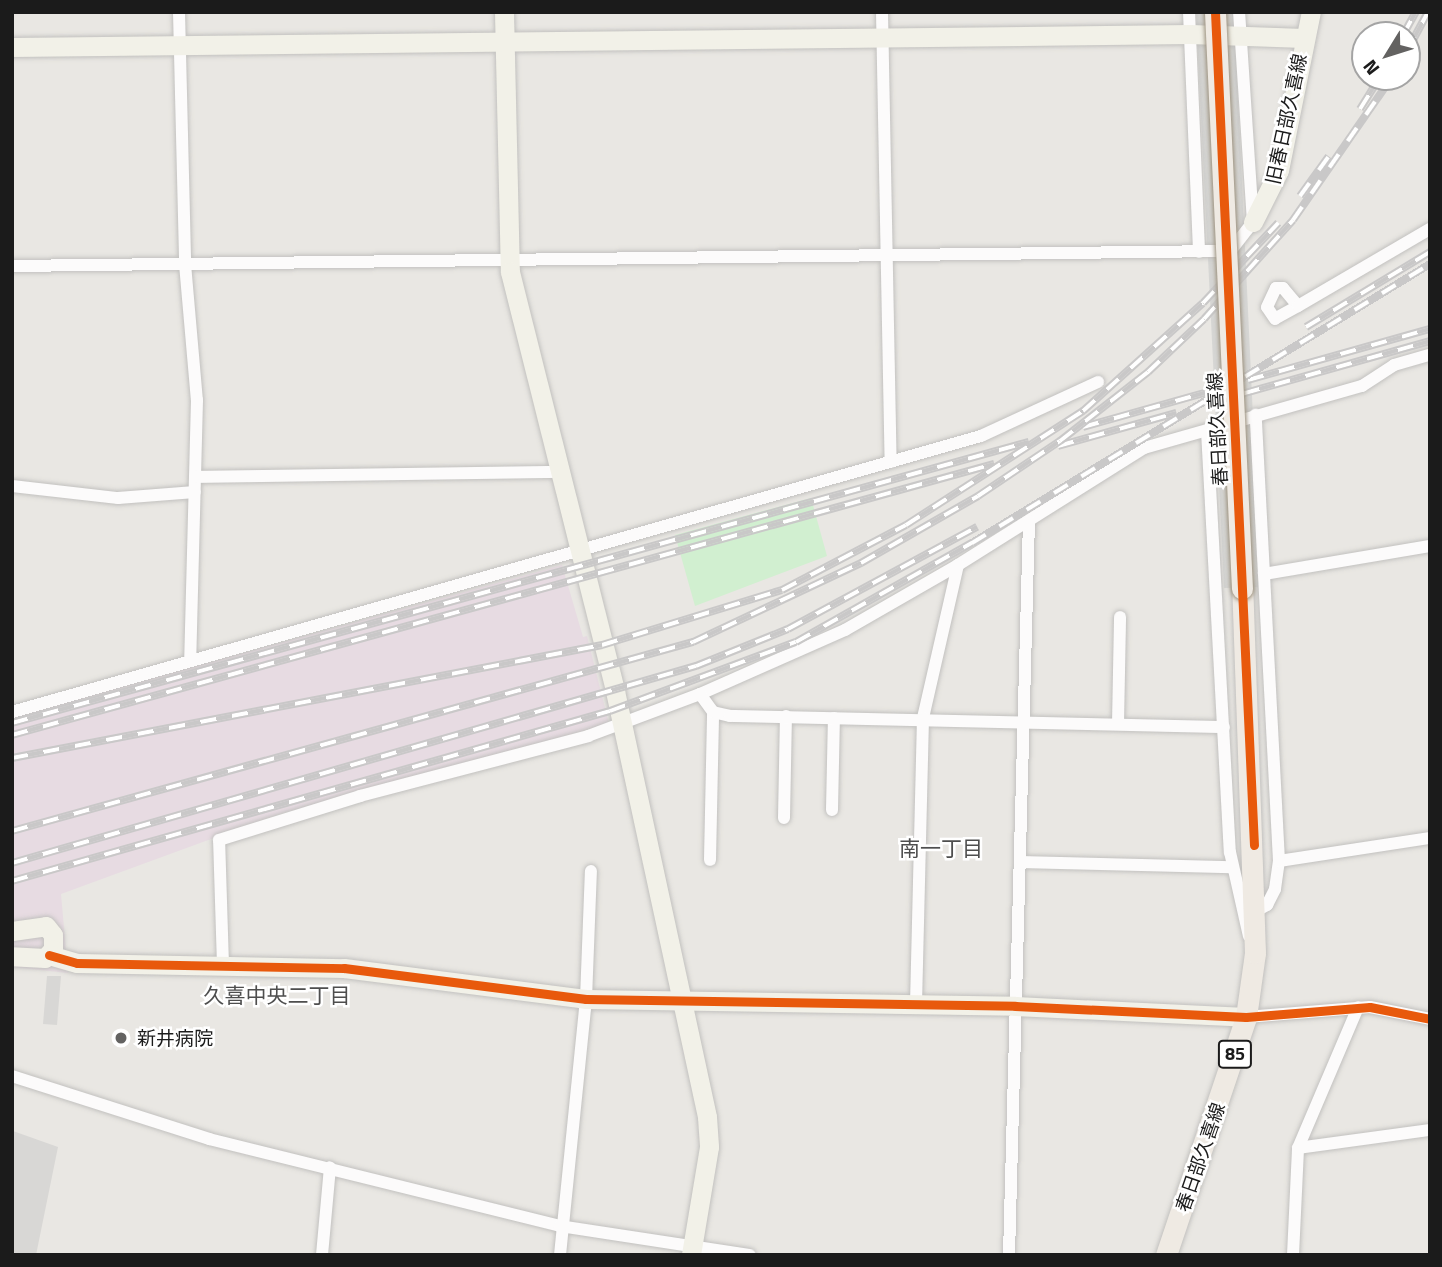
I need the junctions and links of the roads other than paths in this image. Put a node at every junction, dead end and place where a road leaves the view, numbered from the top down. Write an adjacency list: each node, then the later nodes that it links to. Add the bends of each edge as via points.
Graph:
1 (179, 12): 13 (street)
2 (504, 12): 12 (street)
3 (882, 12): 10 (street)
4 (1189, 12): 8 (street)
5 (1215, 12): 59 (main road, 春日部久喜線 / 85, bridge)
6 (1239, 12): 9 (street)
7 (1311, 12): 11 (street, 旧春日部久喜線)
8 (1190, 34): 9 (street); 10 (street); 18 (street)
9 (1240, 34): 11 (street); 15 (street)
10 (882, 38): 12 (street); 19 (street)
11 (1304, 38): 15 (street, 旧春日部久喜線, via 1279,170)
12 (504, 42): 13 (street); 20 (street)
13 (180, 45): 14 (street); 21 (street)
14 (12, 47)
15 (1253, 222): 17 (street)
16 (1430, 229): 24 (street)
17 (1230, 251): 18 (street); 23 (street)
18 (1199, 253): 19 (street)
19 (886, 256): 20 (street); 29 (street)
20 (508, 260): 21 (street); 30 (street)
21 (185, 264): 22 (street); 31 (street, via 197,400)
22 (12, 266)
23 (1219, 266)
24 (1298, 306)
25 (1430, 355): 27 (street, via 1394,365 1362,386)
26 (1098, 382): 29 (street, via 988,434)
27 (1256, 415): 28 (street); 38 (street)
28 (1207, 431): 34 (street, via 1144,448); 50 (street)
29 (891, 462): 36 (street)
30 (560, 472): 31 (street); 36 (street)
31 (197, 477): 33 (street)
32 (12, 486): 33 (street, via 118,498)
33 (195, 492): 40 (street)
34 (1029, 521): 37 (street); 47 (street)
35 (1430, 546): 38 (street)
36 (578, 549): 40 (street); 48 (street)
37 (958, 565): 41 (street, via 845,630); 46 (street)
38 (1264, 573): 55 (street)
39 (1120, 617): 49 (street)
40 (190, 661): 42 (street)
41 (701, 694): 43 (street); 48 (street)
42 (12, 712)
43 (713, 712): 44 (street); 54 (street)
44 (786, 716): 45 (street); 52 (street)
45 (834, 718): 46 (street); 51 (street)
46 (923, 718): 47 (street); 67 (street)
47 (1024, 721): 49 (street); 56 (street)
48 (622, 724): 64 (street, via 219,840); 66 (street)
49 (1118, 724): 50 (street)
50 (1224, 727): 57 (street)
51 (832, 810)
52 (784, 818)
53 (1430, 838): 55 (street)
54 (710, 860)
55 (1279, 861): 59 (street, via 1275,889 1267,905)
56 (1020, 862): 57 (street); 68 (street)
57 (1233, 867): 61 (street)
58 (592, 871): 65 (street)
59 (1256, 911): 61 (main road, 春日部久喜線 / 85)
60 (12, 932): 62 (street, via 46,926 53,935)
61 (1255, 953): 70 (main road, 春日部久喜線 / 85)
62 (49, 955): 63 (street); 64 (street, via 65,962)
63 (12, 956)
64 (223, 965): 65 (street, via 344,968)
65 (586, 999): 66 (street); 76 (street)
66 (680, 1001): 67 (street); 77 (street, via 707,1117 709,1147)
67 (916, 1003): 68 (street)
68 (1016, 1006): 70 (street); 81 (street)
69 (1358, 1007): 70 (street); 71 (street); 74 (street)
70 (1246, 1017): 82 (main road, 春日部久喜線 / 85)
71 (1430, 1019)
72 (12, 1076): 75 (street, via 143,1120)
73 (1430, 1130): 74 (street)
74 (1298, 1148): 83 (street)
75 (330, 1167): 76 (street); 78 (street)
76 (560, 1226): 77 (street); 79 (street)
77 (692, 1251): 80 (street)
78 (322, 1255)
79 (559, 1255)
80 (750, 1255)
81 (1009, 1255)
82 (1166, 1255)
83 (1293, 1255)

